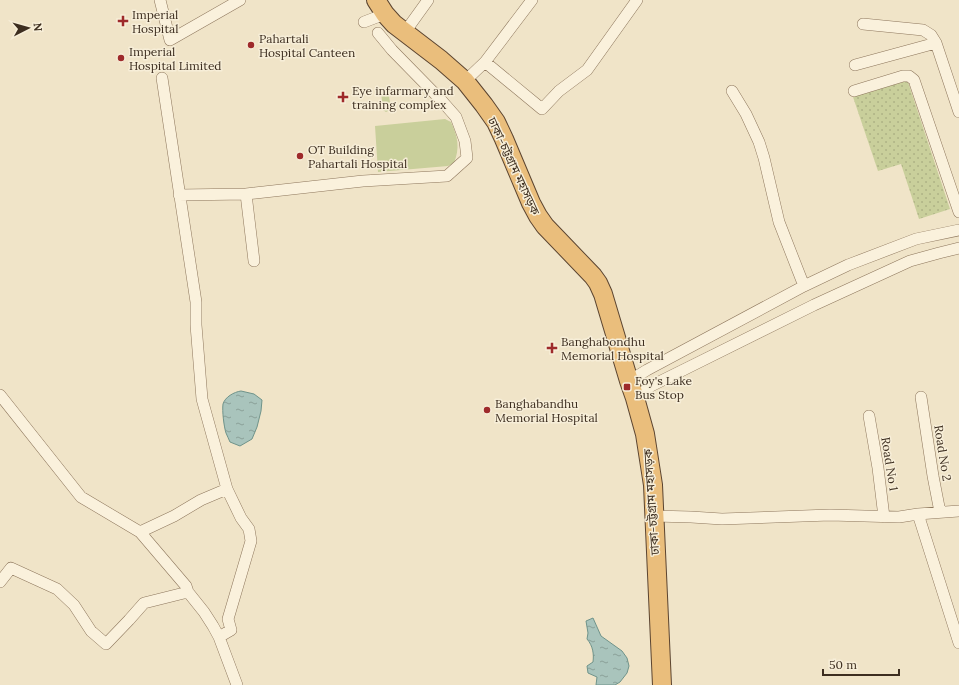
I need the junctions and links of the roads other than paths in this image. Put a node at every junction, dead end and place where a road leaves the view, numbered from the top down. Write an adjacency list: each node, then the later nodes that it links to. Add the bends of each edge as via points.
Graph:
1 (160, 0): 2 (street, via 170,40)
2 (240, 0)
3 (428, 0): 9 (street)
4 (532, 0): 12 (street)
5 (637, 0): 12 (street, via 587,70 559,91 542,109)
6 (381, 7): 7 (street); 9 (highway, ঢাকা-চট্টগ্রাম মহাসড়ক, via 394,24)
7 (364, 22)
8 (863, 24): 11 (street, via 923,30 931,34)
9 (405, 32): 15 (highway, ঢাকা-চট্টগ্রাম মহাসড়ক)
10 (378, 33): 19 (street, via 456,118 465,141 467,158 447,176 363,181)
11 (936, 43): 13 (street); 18 (street)
12 (486, 62): 15 (street)
13 (855, 65)
14 (162, 78): 20 (street)
15 (465, 81): 26 (highway, ঢাকা-চট্টগ্রাম মহাসড়ক, via 496,122 538,216 598,283)
16 (732, 91): 25 (street, via 759,142 779,222)
17 (854, 91): 21 (street, via 903,76 909,76 914,80)
18 (959, 112)
19 (246, 194): 20 (street); 24 (street)
20 (179, 195): 31 (street, via 196,302 202,399)
21 (959, 212)
22 (959, 230): 25 (street, via 903,243)
23 (959, 248): 29 (street, via 910,261 814,305 650,386)
24 (254, 261)
25 (804, 286): 26 (street)
26 (629, 381): 29 (highway, ঢাকা-চট্টগ্রাম মহাসড়ক)
27 (0, 395): 37 (street, via 80,497)
28 (921, 397): 33 (street, Road No 2)
29 (635, 398): 35 (highway, ঢাকা-চট্টগ্রাম মহাসড়ক, via 649,457)
30 (869, 416): 36 (street, Road No 1)
31 (227, 489): 37 (street); 40 (street, via 249,529 251,542 228,619 230,630)
32 (959, 511): 33 (street)
33 (940, 512): 34 (street)
34 (918, 514): 36 (street); 41 (street)
35 (654, 516): 36 (street, via 722,519); 43 (highway, ঢাকা-চট্টগ্রাম মহাসড়ক)
36 (884, 517)
37 (140, 532): 39 (street, via 186,586)
38 (0, 582): 39 (street, via 11,568 57,589 74,605 91,631 106,644 144,603)
39 (188, 592): 40 (street)
40 (219, 637): 42 (street)
41 (959, 643)
42 (237, 685)
43 (662, 685)

